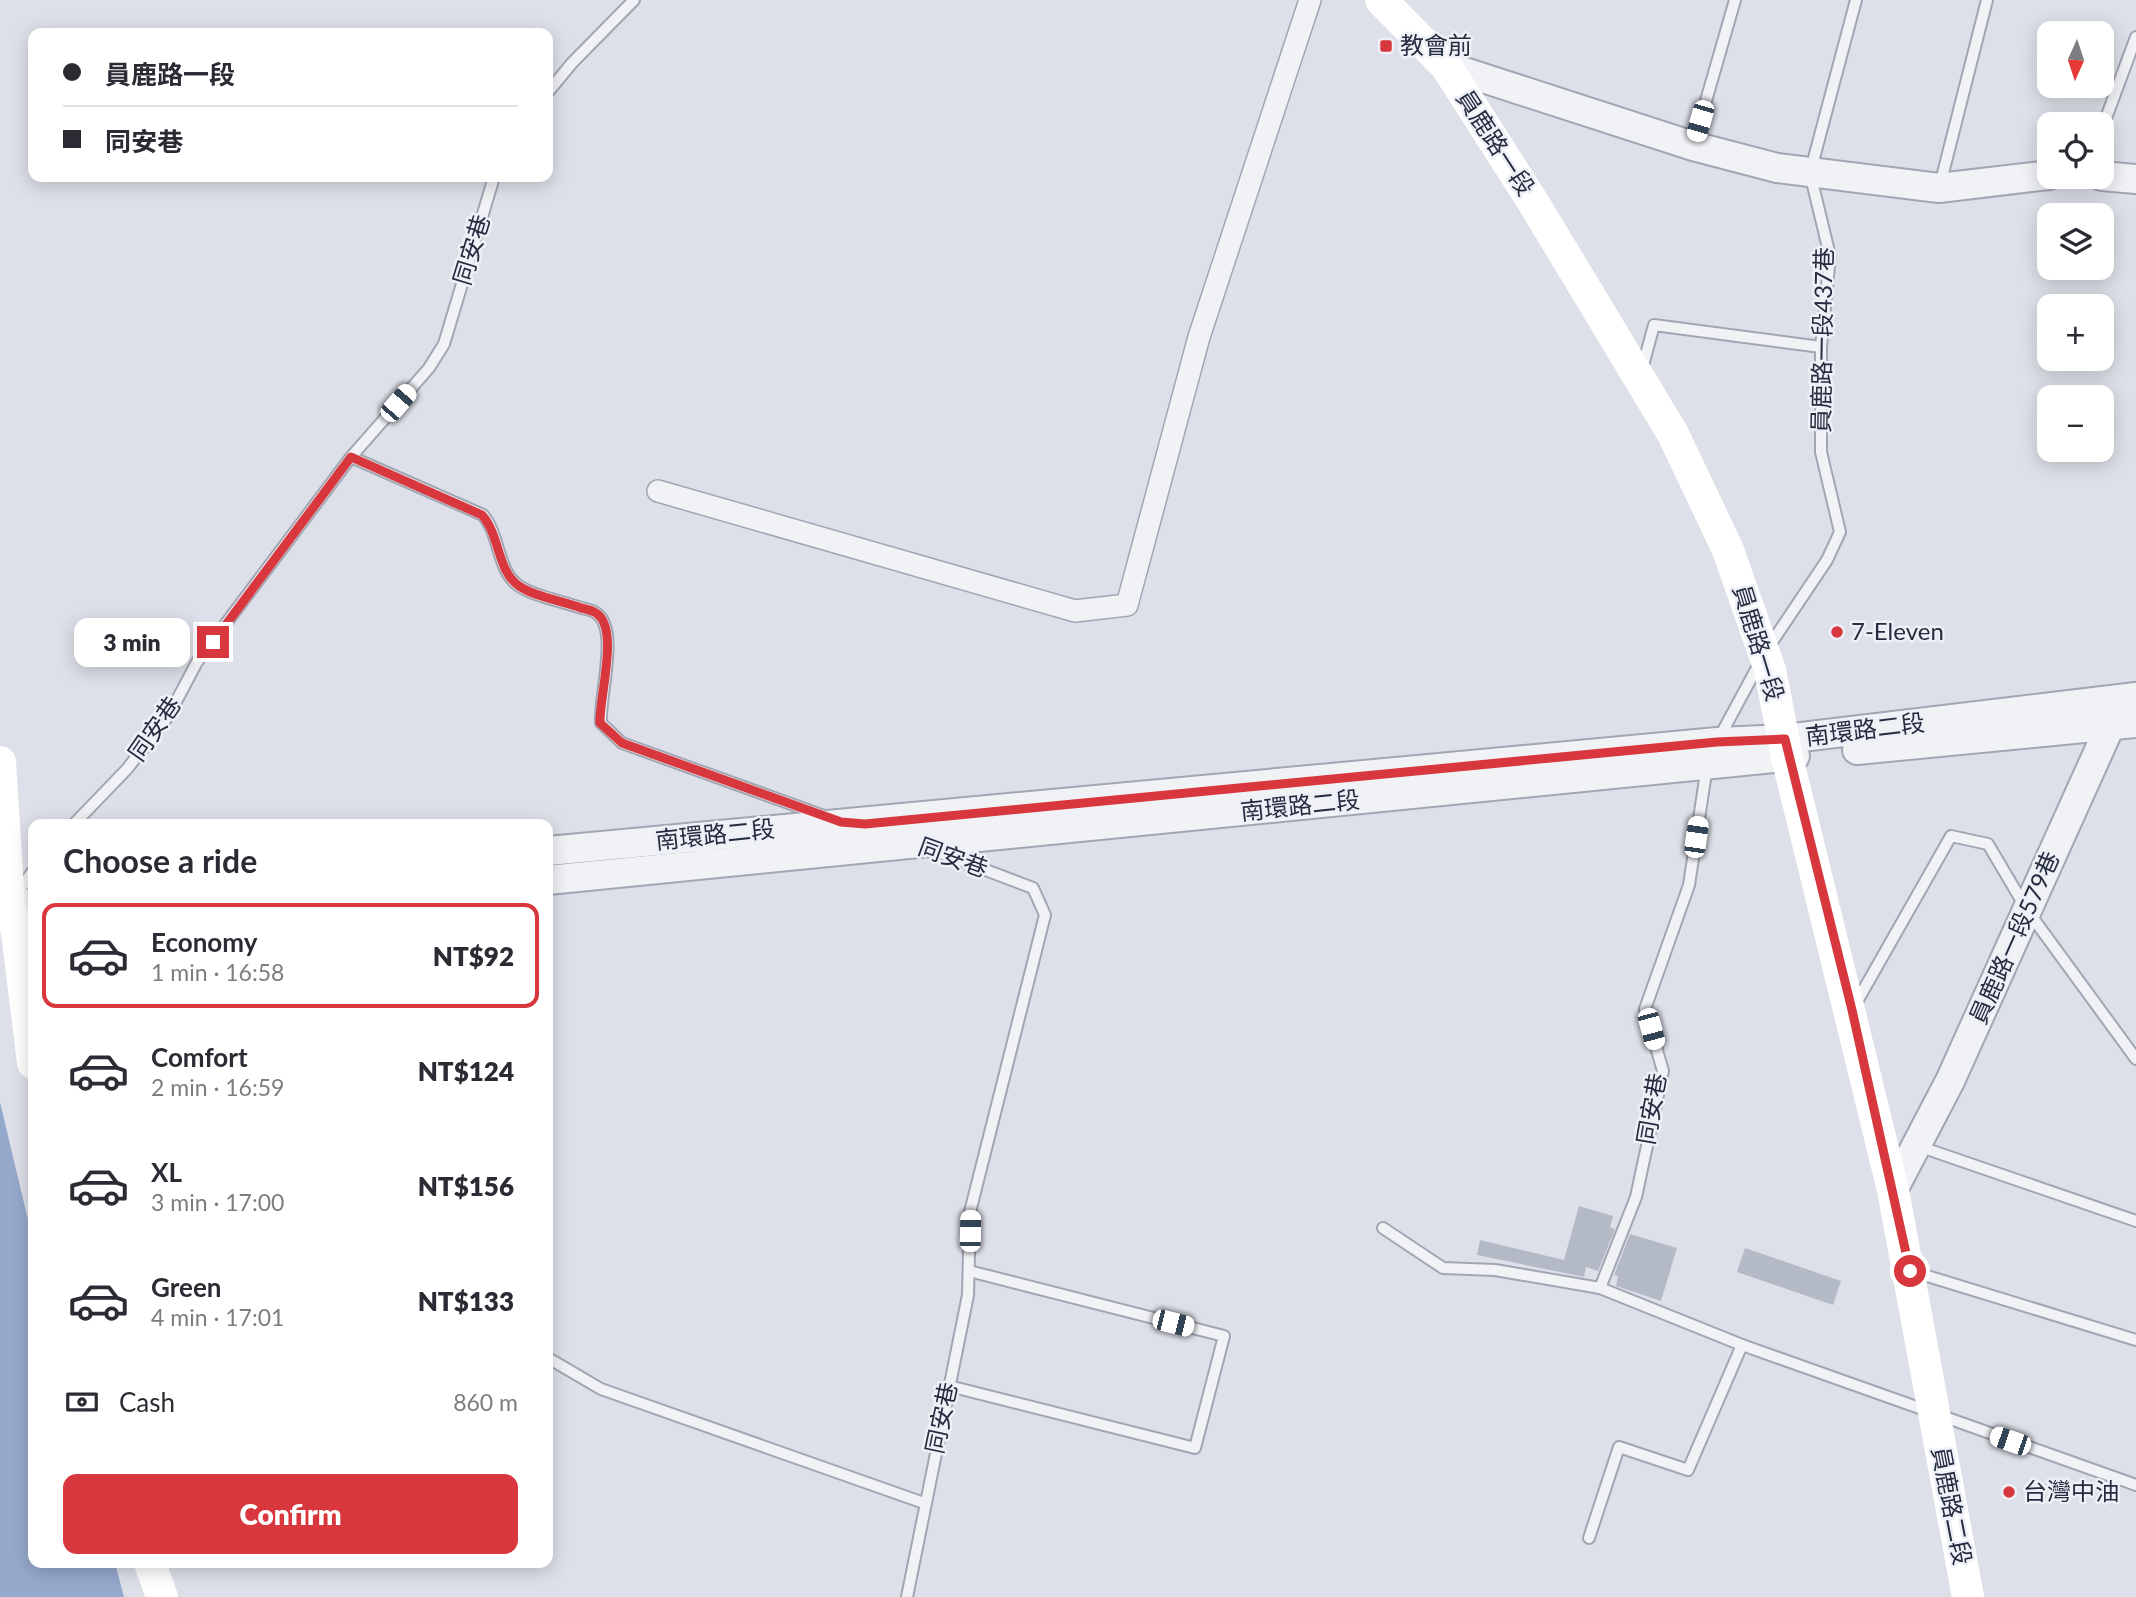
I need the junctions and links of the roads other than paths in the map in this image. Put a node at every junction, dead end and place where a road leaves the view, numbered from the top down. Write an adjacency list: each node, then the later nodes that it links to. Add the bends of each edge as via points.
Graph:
1 (634, 0): 9 (lane)
2 (1310, 0): 21 (street, via 1199,337 1127,605 1074,611)
3 (1381, 0): 8 (main road, 員鹿路一段)
4 (1735, 0): 11 (lane)
5 (1856, 0): 12 (lane)
6 (1987, 0): 17 (lane)
7 (2136, 37): 10 (lane)
8 (1446, 66): 11 (street); 19 (main road, 員鹿路一段)
9 (553, 86)
10 (2108, 112)
11 (1693, 146): 12 (street)
12 (1810, 173): 17 (street); 18 (lane, 員鹿路一段437巷, via 1830,256)
13 (2037, 176): 17 (street)
14 (2114, 177): 15 (street)
15 (2136, 179)
16 (493, 182): 20 (lane, 同安巷, via 444,344 429,368)
17 (1939, 188)
18 (1821, 347): 19 (lane, via 1654,325); 22 (lane, 員鹿路一段437巷, via 1821,452 1840,532 1827,560)
19 (1639, 378): 22 (main road, 員鹿路一段, via 1673,434 1728,550)
20 (351, 457): 27 (lane, 同安巷, via 197,662 169,715 127,769); 28 (lane, 同安巷, via 482,515 491,524 507,572 519,586 597,613 610,638 600,723 622,743)
21 (658, 491)
22 (1765, 653): 24 (main road, 員鹿路一段); 25 (lane, 員鹿路一段437巷)
23 (2130, 705): 24 (street, 南環路二段); 33 (street, 員鹿路一段579巷)
24 (1786, 748): 25 (street, 南環路二段); 35 (main road, 員鹿路一段)
25 (1712, 754): 28 (street, 南環路二段, via 865,824); 29 (street, 南環路二段); 44 (lane, 同安巷, via 1689,885 1645,1009 1662,1071 1636,1197)
26 (0, 762): 34 (main road)
27 (79, 819)
28 (841, 822): 29 (lane, 同安巷); 30 (street, 南環路二段)
29 (915, 843): 31 (street, 南環路二段); 42 (lane, 同安巷, via 1033,888 1045,915 970,1212)
30 (553, 851)
31 (553, 879)
32 (28, 884): 34 (lane)
33 (2027, 910): 35 (lane, via 1988,845 1951,836); 37 (lane); 38 (street, 員鹿路一段579巷)
34 (15, 918): 36 (main road)
35 (1852, 1010): 39 (main road, 員鹿路一段)
36 (28, 1023)
37 (2136, 1059)
38 (1918, 1146): 39 (street, 員鹿路一段579巷); 40 (lane)
39 (1893, 1190): 43 (main road, 員鹿路一段)
40 (2136, 1221)
41 (1383, 1228): 44 (lane, via 1443,1268 1495,1270)
42 (969, 1271): 48 (lane, 同安巷); 48 (lane, via 1224,1336 1195,1448)
43 (1910, 1271): 45 (lane); 49 (main road, 員鹿路一段)
44 (1600, 1288): 46 (lane)
45 (2136, 1340)
46 (1742, 1345): 49 (lane); 52 (lane, via 1688,1471 1619,1447)
47 (553, 1361): 51 (lane, via 612,1393)
48 (949, 1386): 51 (lane, 同安巷)
49 (1934, 1415): 50 (lane); 56 (main road, 員鹿路二段)
50 (2136, 1485)
51 (924, 1503): 55 (lane, 同安巷)
52 (1589, 1538)
53 (152, 1568): 54 (main road)
54 (162, 1597)
55 (907, 1597)
56 (1968, 1597)

